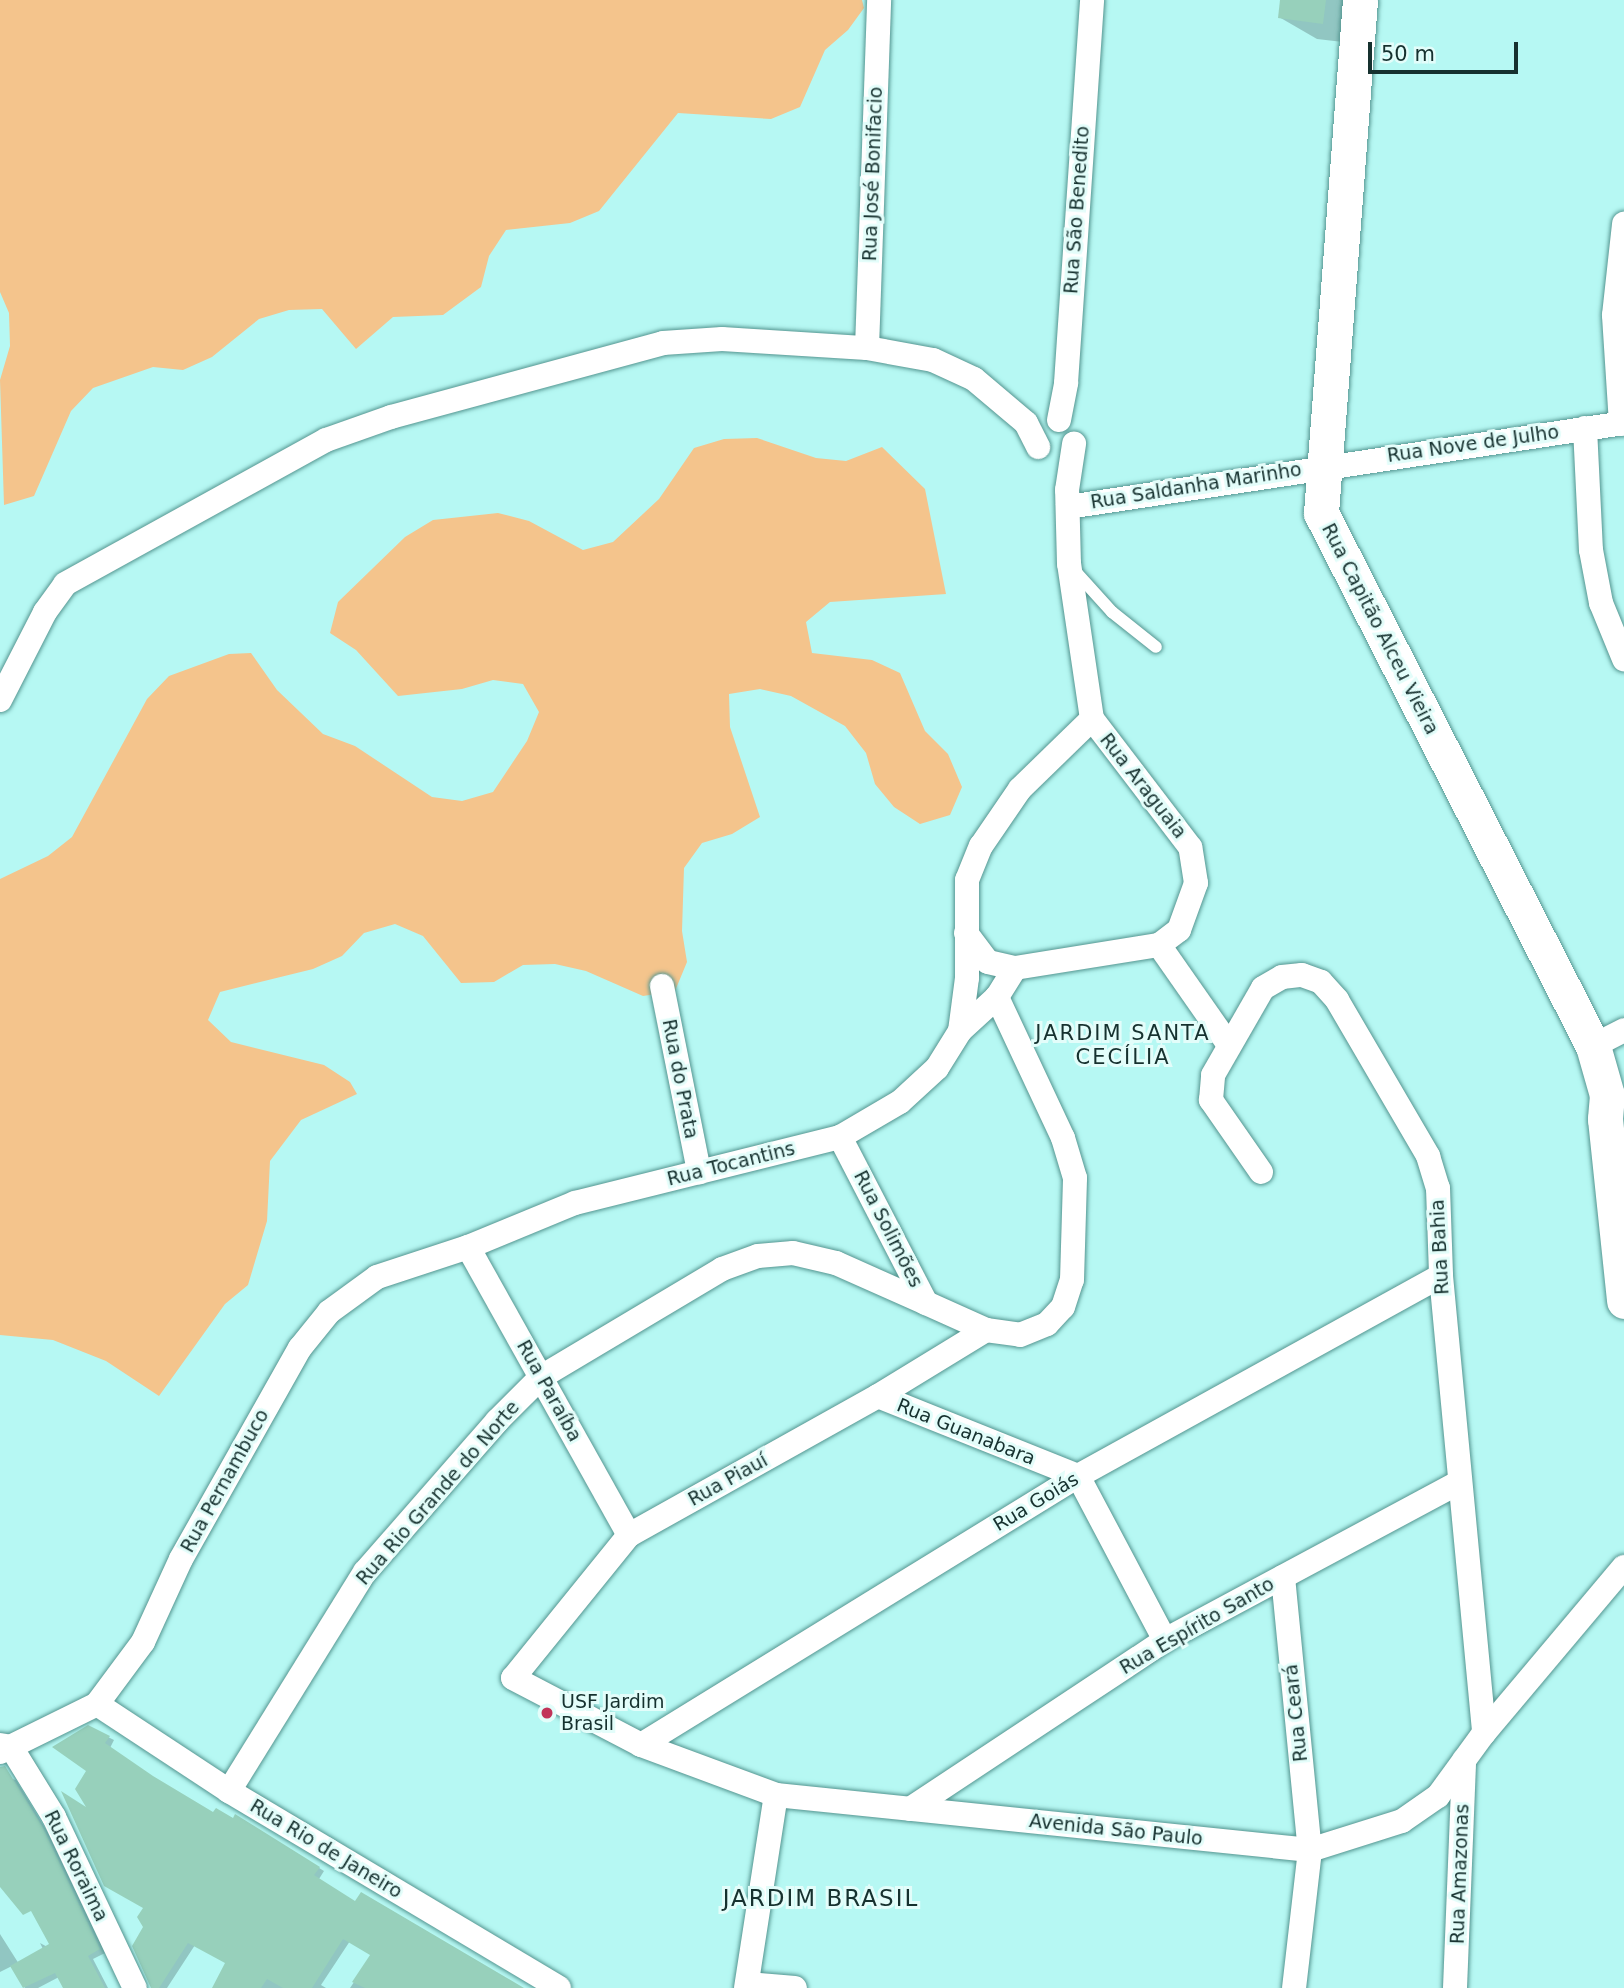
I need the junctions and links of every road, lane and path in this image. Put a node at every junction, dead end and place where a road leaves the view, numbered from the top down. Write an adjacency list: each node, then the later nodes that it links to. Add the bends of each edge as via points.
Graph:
1 (878, 0): 5 (street, Rua José Bonifacio)
2 (1092, 0): 6 (street, Rua São Benedito, via 1066,383)
3 (1360, 0): 11 (street, Rua Capitão Alceu Vieira)
4 (1624, 224): 7 (street, via 1614,314)
5 (867, 348): 6 (street, via 933,360 974,379); 16 (street, via 722,340 663,343 391,417 326,440 65,584 45,612)
6 (1043, 422): 9 (street, via 1071,429); 10 (street)
7 (1623, 423): 8 (street, Rua Nove de Julho)
8 (1585, 428): 11 (street, Rua Nove de Julho); 15 (street, via 1591,550 1601,603)
9 (1074, 444): 10 (street, via 1064,456); 12 (street)
10 (1043, 452): 12 (street)
11 (1323, 465): 12 (street, Rua Saldanha Marinho); 26 (street, Rua Capitão Alceu Vieira, via 1321,513)
12 (1068, 499): 13 (street)
13 (1069, 564): 14 (lane, via 1112,612); 17 (street)
14 (1156, 647)
15 (1624, 659)
16 (0, 700)
17 (1091, 719): 18 (street, Rua Tocantins, via 996,819 967,880); 19 (street, Rua Araguaia, via 1190,848 1196,883 1189,911 1180,930)
18 (966, 933): 20 (street, via 988,962); 24 (street, Rua Tocantins, via 967,978)
19 (1159, 945): 20 (street); 25 (street)
20 (1015, 968): 22 (street, Rua Tocantins)
21 (662, 986): 29 (street, Rua do Prata)
22 (997, 997): 24 (street, Rua Tocantins); 36 (street, Rua Solimões, via 1063,1138 1075,1178 1077,1223 1072,1280 1063,1307 1047,1324 1020,1335)
23 (1624, 1030): 26 (street)
24 (960, 1031): 28 (street, Rua Tocantins, via 937,1068 900,1102)
25 (1229, 1045): 30 (street, Rua Bahia, via 1213,1074 1211,1100); 33 (street, Rua Bahia, via 1263,988 1292,976 1321,982 1338,1000 1428,1156 1438,1188)
26 (1593, 1046): 27 (street, Rua Capitão Alceu Vieira)
27 (1616, 1101): 31 (street, Rua Capitão Alceu Vieira, via 1605,1119)
28 (840, 1137): 29 (street, Rua Tocantins); 35 (street, Rua Solimões)
29 (699, 1172): 32 (street, Rua Tocantins, via 575,1203)
30 (1261, 1172)
31 (1620, 1210): 34 (street, Rua Capitão Alceu Vieira)
32 (468, 1247): 37 (street, Rua Paraíba); 46 (street, Rua Pernambuco, via 377,1276 329,1312 300,1348 188,1547 144,1642)
33 (1441, 1276): 39 (street, Rua Goiás); 40 (street, Rua Bahia)
34 (1624, 1301)
35 (926, 1303): 36 (street, Rua Solimões); 37 (street, Rua Rio Grande do Norte, via 836,1264 793,1253 758,1256 722,1269)
36 (986, 1330): 38 (street, Rua Piauí)
37 (541, 1377): 41 (street, Rua Paraíba); 51 (street, Rua Rio Grande do Norte, via 365,1572)
38 (878, 1396): 39 (street, Rua Guanabara); 41 (street, Rua Piauí)
39 (1078, 1476): 44 (street); 48 (street, Rua Goiás)
40 (1458, 1483): 43 (street, Rua Espírito Santo); 47 (street, Rua Bahia)
41 (629, 1535): 45 (street, Rua Piauí)
42 (1624, 1567): 47 (street, Avenida São Paulo)
43 (1283, 1577): 44 (street, Rua Espírito Santo); 54 (street, Rua Ceará)
44 (1165, 1640): 53 (street, Rua Espírito Santo)
45 (513, 1678): 48 (street, Avenida São Paulo)
46 (97, 1704): 49 (street, Rua Pernambuco); 51 (street, Rua Rio de Janeiro)
47 (1484, 1733): 50 (street, Avenida São Paulo)
48 (641, 1745): 52 (street, Avenida São Paulo)
49 (4, 1748): 57 (street, Rua Roraima, via 54,1817)
50 (1464, 1760): 54 (street, Avenida São Paulo, via 1438,1796 1402,1821); 60 (street, Rua Amazonas)
51 (229, 1791): 56 (street, Rua Rio de Janeiro)
52 (776, 1795): 53 (street, Avenida São Paulo); 55 (street)
53 (910, 1809): 54 (street, Avenida São Paulo)
54 (1310, 1850): 59 (street, Rua Ceará)
55 (746, 1986): 58 (street)
56 (557, 1987)
57 (135, 1988)
58 (795, 1988)
59 (1294, 1988)
60 (1455, 1988)

